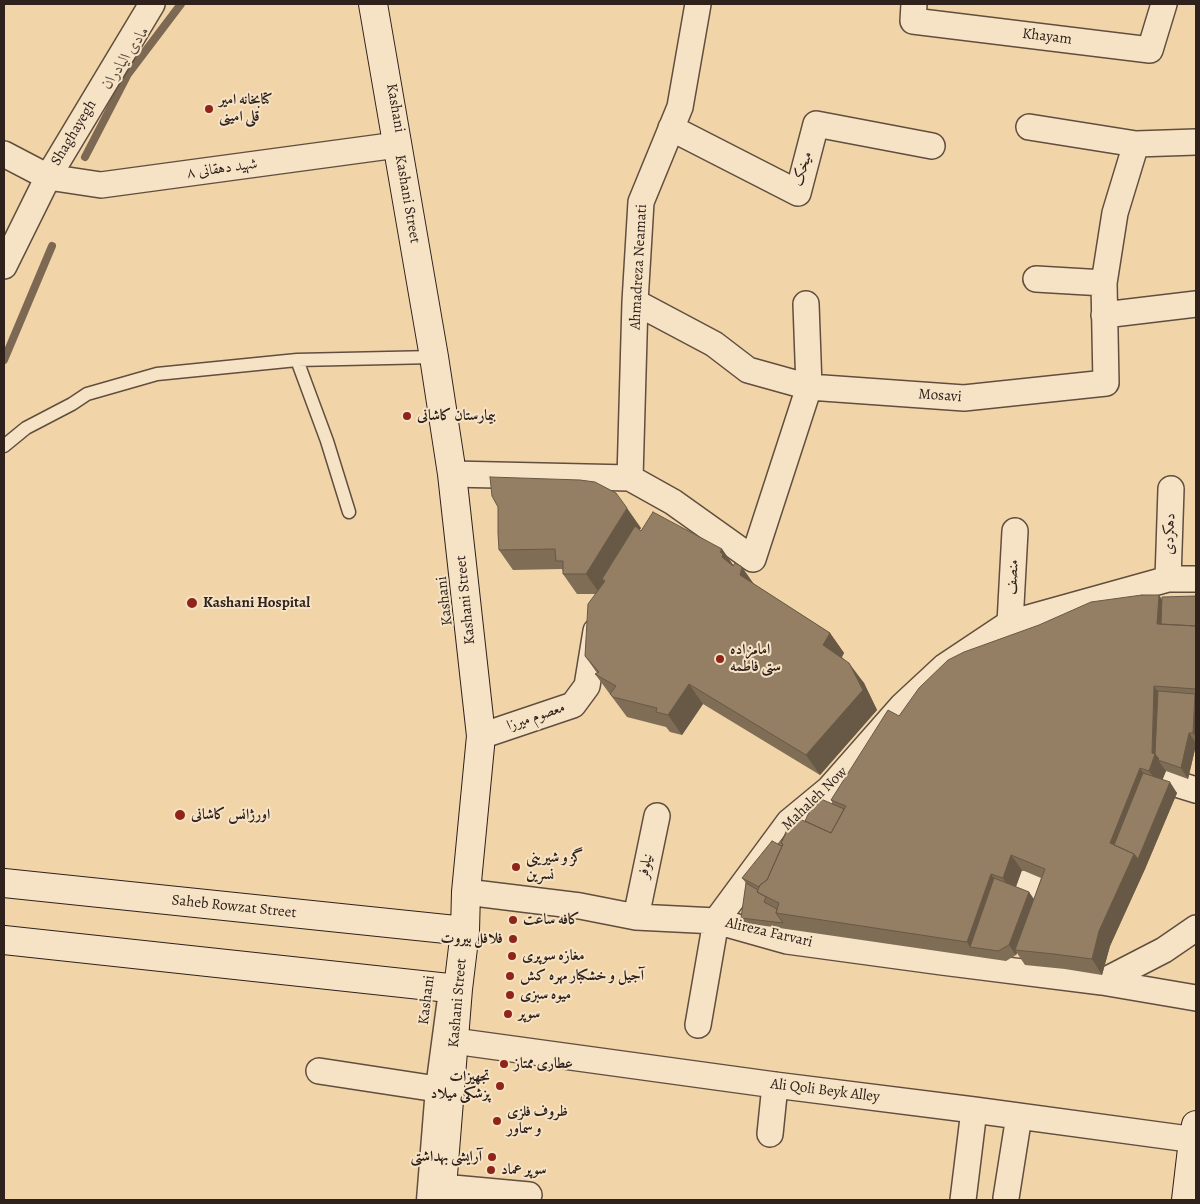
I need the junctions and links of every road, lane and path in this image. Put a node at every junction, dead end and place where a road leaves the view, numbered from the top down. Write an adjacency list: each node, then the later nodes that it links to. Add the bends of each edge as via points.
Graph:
1 (152, 4): 13 (street, Shaghayegh)
2 (373, 4): 9 (main road, Kashani Street)
3 (698, 4): 7 (street, Ahmadreza Neamati, via 680,107)
4 (914, 4): 5 (street, Khayam, via 913,21 1150,50)
5 (1164, 4)
6 (1029, 127): 10 (street)
7 (671, 128): 11 (street, میخک, via 798,193 816,124); 20 (street, Ahmadreza Neamati, via 640,202)
8 (1196, 142): 10 (street)
9 (389, 143): 13 (street, شهید دهقانی ۸, via 101,185); 14 (lane, Kashani); 24 (main road, Kashani Street)
10 (1136, 144): 19 (street, via 1115,213)
11 (932, 146)
12 (4, 154): 13 (street, شهید دهقانی ۸)
13 (48, 177): 17 (street, Shaghayegh)
14 (394, 194)
15 (399, 223): 16 (lane)
16 (402, 242)
17 (4, 266)
18 (1036, 279): 19 (street)
19 (1104, 283): 23 (street)
20 (635, 302): 26 (street, Mosavi, via 714,344 748,370); 29 (street, Ahmadreza Neamati)
21 (806, 304): 26 (street)
22 (1196, 304): 23 (street)
23 (1104, 315): 26 (street, Mosavi, via 1106,382 964,398)
24 (425, 354): 25 (lane); 28 (main road, Kashani Street); 44 (lane, Kashani, via 463,600 471,734)
25 (297, 360): 27 (lane, via 157,374 87,394 26,428); 31 (lane)
26 (809, 387): 29 (street, via 754,559 668,510)
27 (4, 446)
28 (452, 474): 29 (street); 37 (main road, Kashani Street)
29 (630, 478)
30 (1172, 489): 33 (street, دهکردی)
31 (349, 512)
32 (1016, 531): 36 (street, منصف)
33 (1168, 579): 34 (street, Mahaleh Now); 36 (street, Mahaleh Now)
34 (1196, 579)
35 (604, 612): 37 (street, معصوم میرزا, via 597,627 587,686 572,705)
36 (1010, 623): 45 (street, Mahaleh Now, via 944,667 902,706 829,789 789,822)
37 (481, 736): 44 (main road, Kashani Street)
38 (1170, 782): 39 (street)
39 (1196, 790)
40 (657, 816): 43 (street, نیلوفر)
41 (4, 883): 44 (main road, Saheb Rowzat Street)
42 (1024, 883): 48 (street, via 1047,890)
43 (636, 917): 44 (street, Alireza Farvari, via 580,906); 45 (street, Alireza Farvari)
44 (457, 920): 50 (main road, Kashani Street)
45 (716, 921): 48 (street, Alireza Farvari, via 787,941); 52 (street)
46 (1196, 928): 49 (street, via 1164,950)
47 (4, 940): 50 (main road)
48 (1024, 954): 49 (street, Alireza Farvari)
49 (1102, 982): 51 (street, Alireza Farvari)
50 (450, 984): 53 (main road, Kashani Street); 56 (lane, Kashani)
51 (1196, 998)
52 (698, 1024)
53 (454, 1041): 55 (street, Ali Qoli Beyk Alley); 56 (main road, Kashani Street)
54 (319, 1071): 56 (street)
55 (775, 1085): 57 (street, Ali Qoli Beyk Alley); 59 (street)
56 (441, 1090): 62 (main road, Kashani Street)
57 (974, 1110): 58 (street, Ali Qoli Beyk Alley); 64 (street)
58 (1019, 1116): 60 (street, Ali Qoli Beyk Alley); 63 (street)
59 (770, 1134)
60 (1195, 1135): 65 (main road)
61 (529, 1194): 62 (street)
62 (435, 1196)
63 (1006, 1198)
64 (963, 1200)
65 (1186, 1200)

